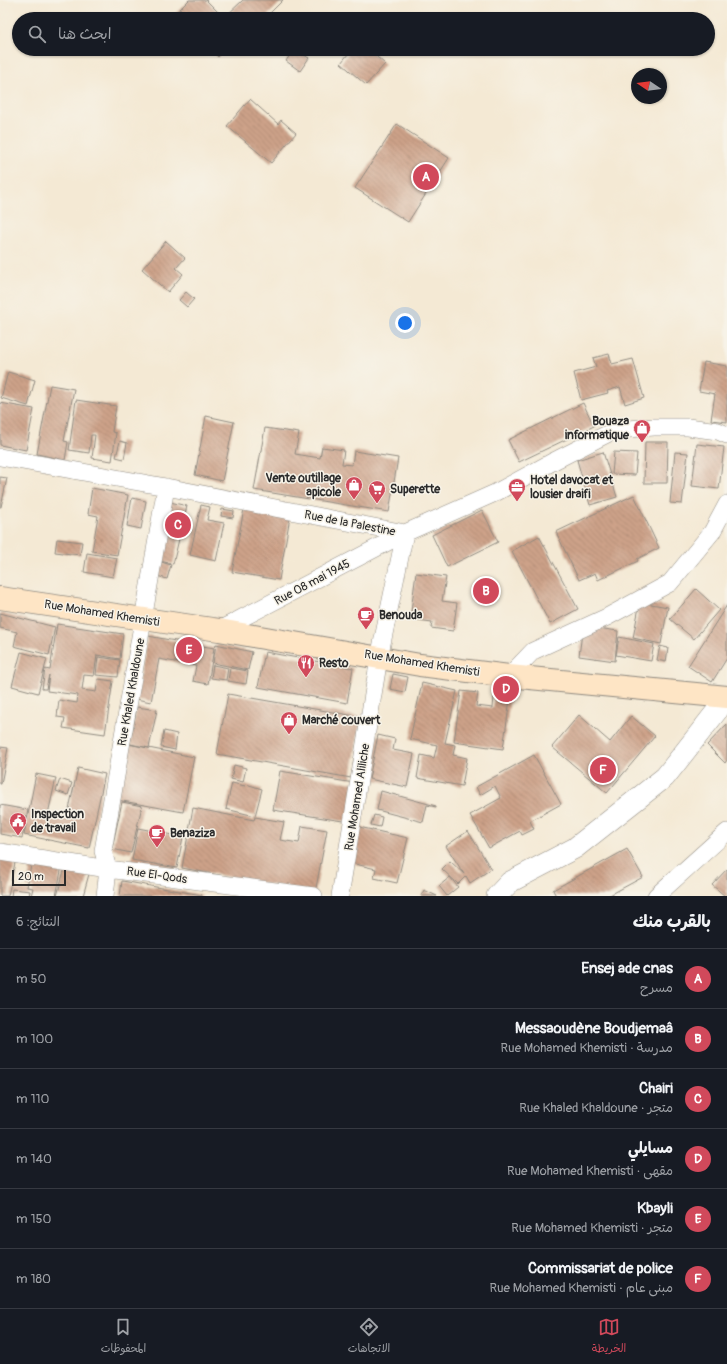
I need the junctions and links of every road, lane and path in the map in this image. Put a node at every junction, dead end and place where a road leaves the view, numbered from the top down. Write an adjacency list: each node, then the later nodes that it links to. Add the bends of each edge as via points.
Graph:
1 (727, 435): 5 (street, Rue de la Palestine, via 718,431 688,427 615,430 495,493)
2 (0, 457): 3 (street, Rue de la Palestine)
3 (166, 487): 5 (street, Rue de la Palestine); 7 (street, Rue Khaled Khaldoune)
4 (727, 504): 10 (street, via 712,532 670,583 607,617 533,651)
5 (405, 533): 8 (street, Rue 08 mai 1945); 9 (street, Rue Mohamed Aliliche)
6 (0, 598): 7 (main road, Rue Mohamed Khemisti)
7 (144, 620): 8 (main road, Rue Mohamed Khemisti); 14 (street, Rue Khaled Khaldoune, via 103,851)
8 (219, 630): 9 (main road, Rue Mohamed Khemisti)
9 (379, 658): 10 (main road, Rue Mohamed Khemisti); 18 (street, Rue Mohamed Aliliche)
10 (509, 676): 11 (main road, Rue Mohamed Khemisti)
11 (727, 697): 19 (street, via 665,777 575,848 510,882)
12 (727, 832): 15 (street)
13 (0, 852): 14 (street, Rue El-Qods)
14 (108, 869): 16 (street, Rue Khaled Khaldoune); 17 (street, Rue El-Qods)
15 (667, 893)
16 (105, 896)
17 (314, 896)
18 (340, 896)
19 (496, 896)

